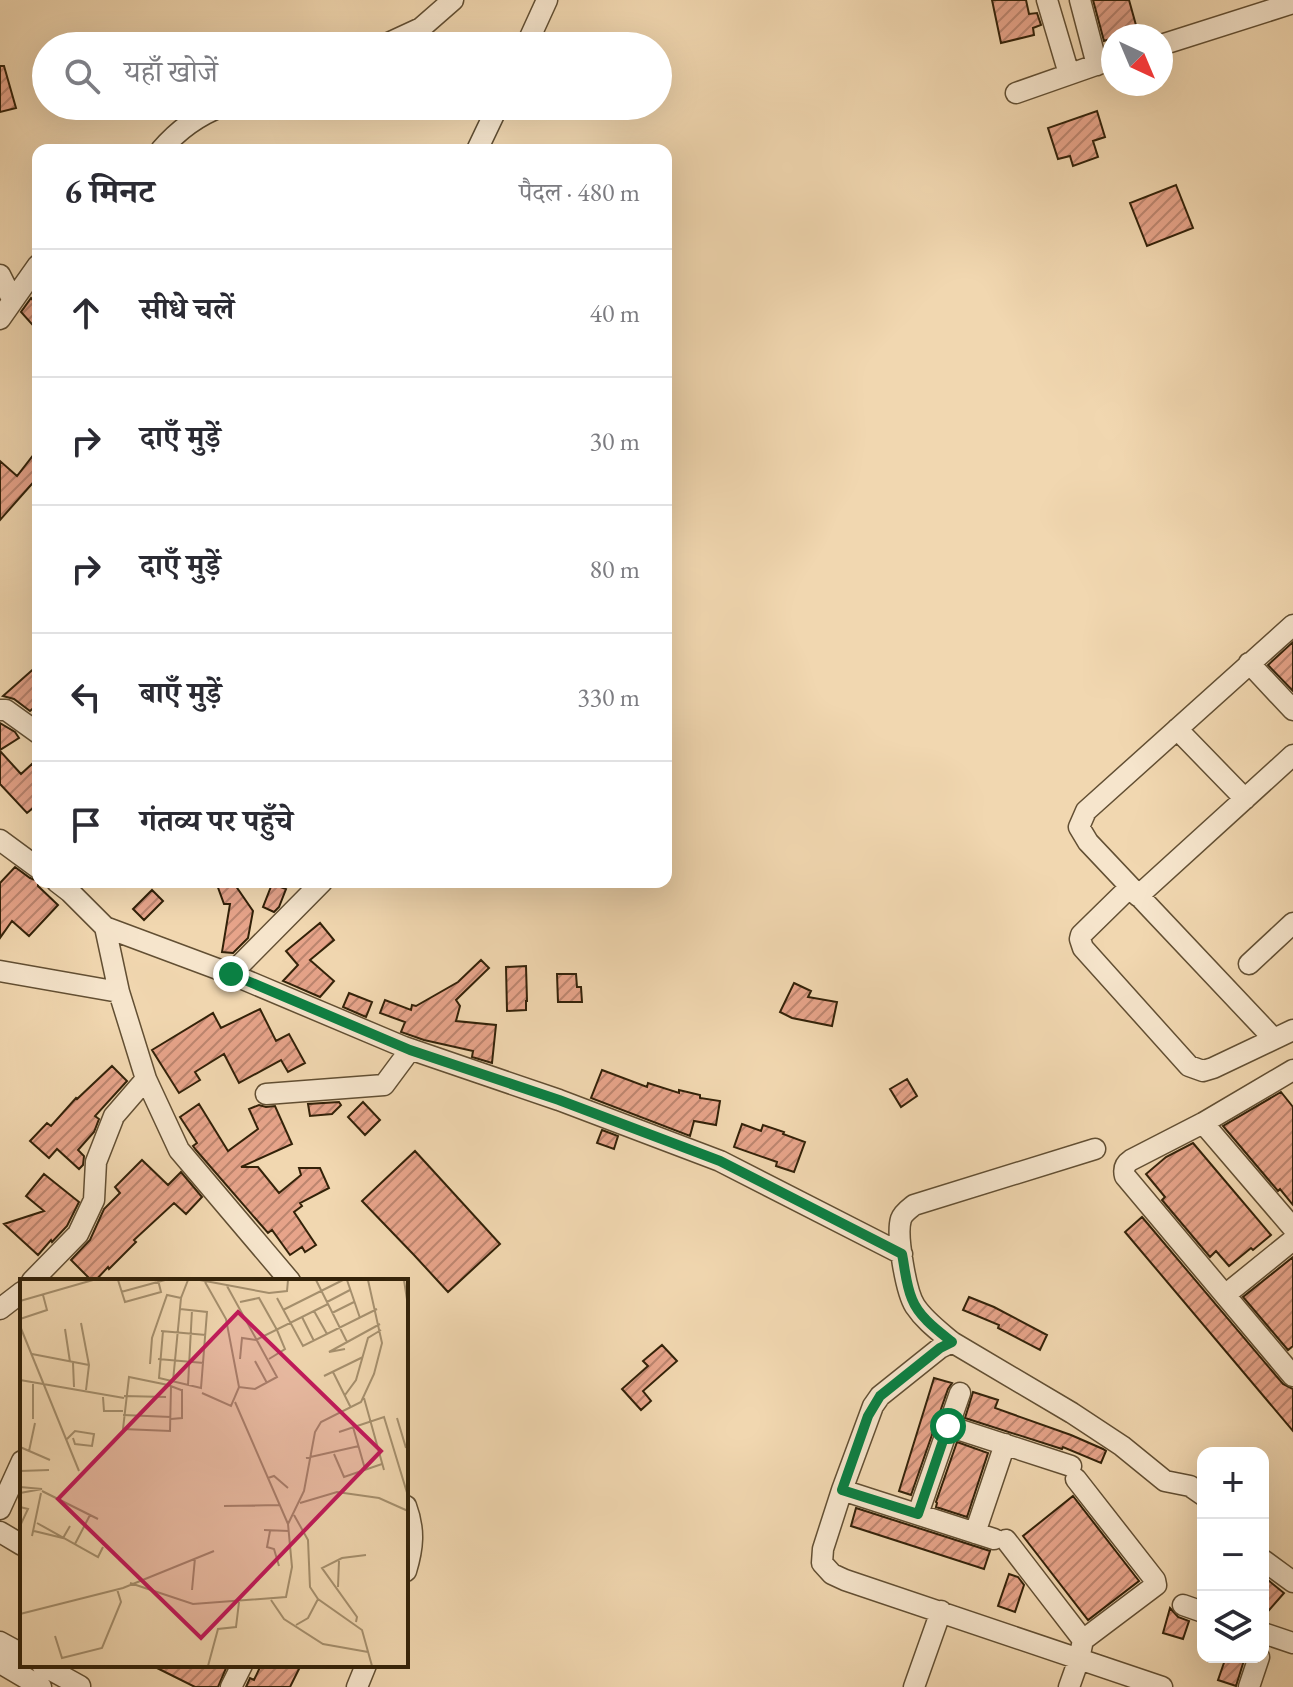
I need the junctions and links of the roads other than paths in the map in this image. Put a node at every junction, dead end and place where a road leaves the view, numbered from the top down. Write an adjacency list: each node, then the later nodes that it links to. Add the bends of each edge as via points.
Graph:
1 (453, 0): 6 (street)
2 (547, 0): 7 (street)
3 (1047, 0): 11 (street)
4 (1080, 0): 9 (street)
5 (1293, 3): 8 (street)
6 (412, 32)
7 (532, 32)
8 (1173, 41)
9 (1101, 52)
10 (1101, 63): 11 (street)
11 (1069, 74): 12 (street)
12 (1016, 93)
13 (194, 120): 15 (street)
14 (491, 120): 16 (street)
15 (167, 144)
16 (480, 144)
17 (32, 273): 19 (street)
18 (0, 275): 19 (street)
19 (12, 299): 20 (street)
20 (0, 319)
21 (1293, 625): 22 (street)
22 (1249, 663): 24 (street); 26 (street)
23 (0, 710): 25 (street)
24 (1293, 710)
25 (32, 729)
26 (1177, 729): 28 (street); 33 (street, via 1086,811 1079,827)
27 (1293, 755): 28 (street)
28 (1245, 799): 33 (street)
29 (0, 840): 30 (street)
30 (32, 864)
31 (72, 888): 35 (street)
32 (316, 888): 38 (street)
33 (1134, 891): 41 (street); 41 (street, via 1081,935 1080,943 1180,1058 1203,1071)
34 (1293, 923): 36 (street)
35 (105, 927): 38 (street); 39 (street)
36 (1249, 964)
37 (0, 971): 39 (street)
38 (231, 974): 42 (street)
39 (119, 992): 44 (street)
40 (1293, 1030): 41 (street)
41 (1274, 1039)
42 (410, 1050): 45 (street, via 384,1085); 50 (street, via 720,1161)
43 (1291, 1074): 46 (street)
44 (146, 1079): 51 (street, via 114,1116 96,1162 94,1200 78,1234); 52 (street, via 179,1150)
45 (266, 1094)
46 (1203, 1123): 48 (street); 54 (street, via 1131,1160 1124,1169)
47 (1095, 1149): 50 (street, via 914,1205 900,1222)
48 (1293, 1228)
49 (1293, 1240): 54 (street)
50 (903, 1260): 56 (street, via 912,1299)
51 (34, 1279)
52 (288, 1279)
53 (20, 1294): 55 (street)
54 (1225, 1295): 57 (street)
55 (0, 1309)
56 (952, 1342): 62 (street, via 880,1396); 63 (street, via 1072,1413 1165,1481)
57 (1293, 1376)
58 (960, 1393): 59 (street)
59 (948, 1426): 60 (street); 66 (street)
60 (1005, 1444): 68 (street); 77 (street, via 1074,1473 1155,1580 1156,1585)
61 (20, 1465): 64 (street)
62 (842, 1490): 66 (street); 73 (street, via 822,1563 845,1580)
63 (1197, 1491)
64 (0, 1509)
65 (408, 1512): 70 (street, via 414,1535)
66 (918, 1514): 68 (street)
67 (0, 1532): 69 (street)
68 (992, 1537): 77 (street)
69 (20, 1544)
70 (408, 1562)
71 (1269, 1564): 72 (street)
72 (1293, 1582)
73 (941, 1611): 77 (street); 86 (street)
74 (1269, 1638): 76 (street)
75 (0, 1642): 78 (street)
76 (1293, 1643)
77 (1081, 1650): 87 (street); 88 (street)
78 (20, 1653)
79 (0, 1663): 84 (street)
80 (1257, 1663): 89 (street)
81 (46, 1667): 83 (street)
82 (365, 1667): 85 (street)
83 (80, 1686)
84 (41, 1687)
85 (357, 1687)
86 (914, 1687)
87 (1069, 1687)
88 (1162, 1687)
89 (1249, 1687)

